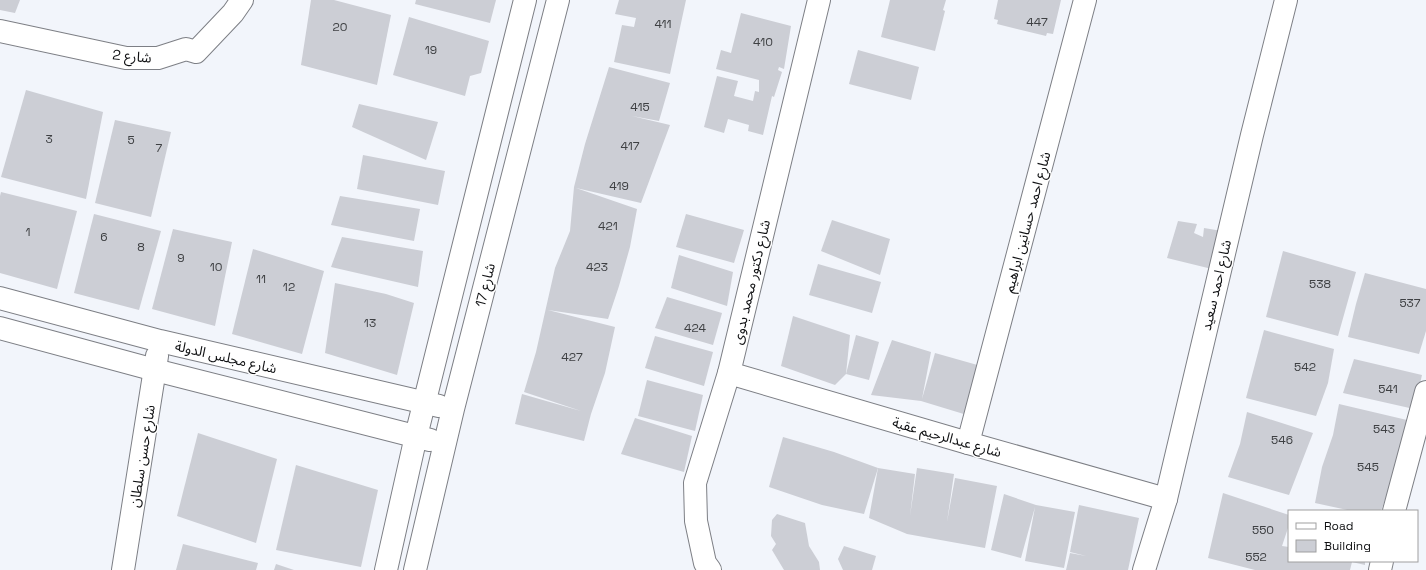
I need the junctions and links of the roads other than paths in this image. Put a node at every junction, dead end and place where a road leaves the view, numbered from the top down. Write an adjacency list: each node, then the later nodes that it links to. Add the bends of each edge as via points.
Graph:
1 (242, 0): 7 (street, شارع 2, via 196,52 186,49 158,58 126,58)
2 (525, 0): 14 (street)
3 (558, 0): 15 (street, شارع 17)
4 (819, 0): 12 (street, شارع دكتور محمد بدوى)
5 (1085, 0): 17 (street, شارع احمد حسانين ابراهيم)
6 (1286, 0): 19 (street, شارع احمد سعيد)
7 (0, 31)
8 (0, 298): 10 (street, شارع مجلس الدولة)
9 (0, 328): 11 (street, شارع مجلس الدولة)
10 (160, 341): 11 (street, شارع حسن سلطان); 14 (street, شارع مجلس الدولة)
11 (155, 370): 16 (street, شارع مجلس الدولة); 22 (street, شارع حسن سلطان)
12 (729, 373): 17 (street, شارع عبدالرحيم عقبة); 21 (street, شارع دكتور محمد بدوى, via 695,483 696,520)
13 (1426, 392): 20 (street)
14 (425, 402): 15 (street, شارع مجلس الدولة); 16 (street)
15 (453, 409): 18 (street, شارع 17)
16 (416, 436): 18 (street, شارع مجلس الدولة); 23 (street)
17 (968, 443): 19 (street, شارع عبدالرحيم عقبة)
18 (445, 444): 24 (street, شارع 17)
19 (1166, 499): 25 (street, شارع احمد سعيد)
20 (1394, 510)
21 (708, 566)
22 (123, 570)
23 (386, 570)
24 (415, 570)
25 (1144, 570)

